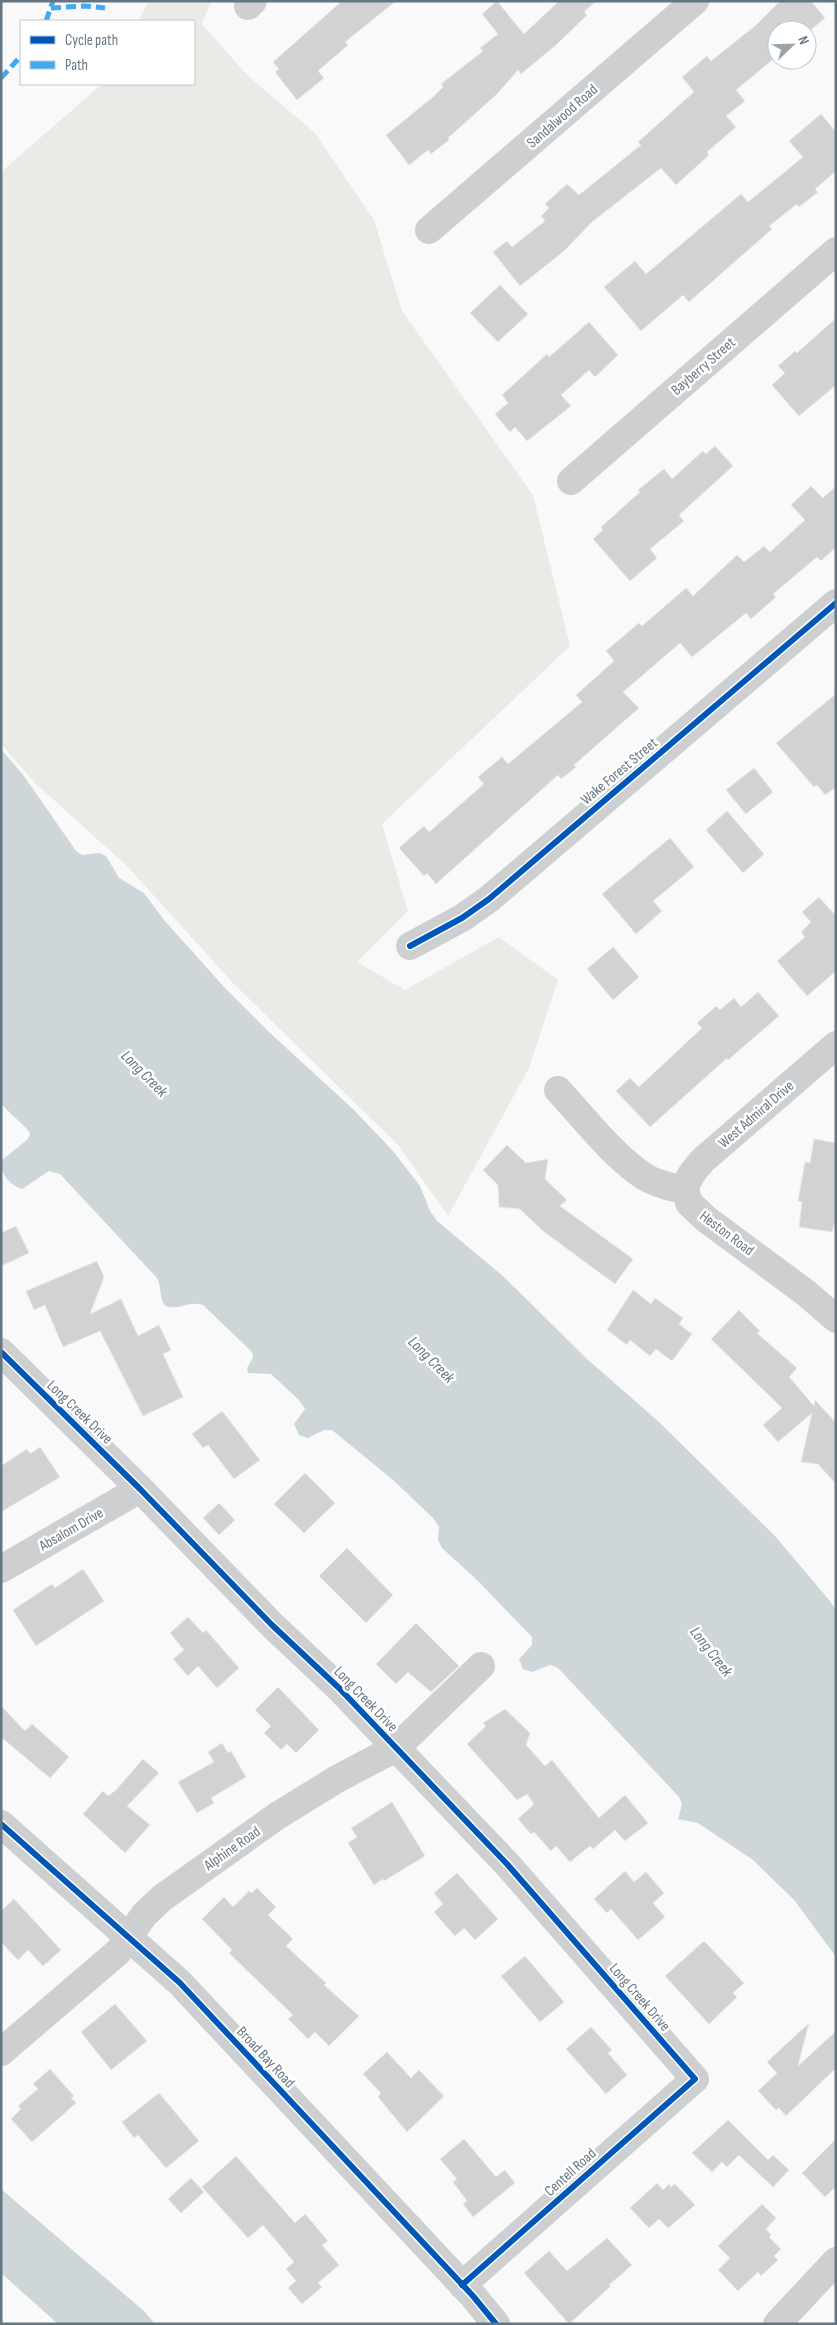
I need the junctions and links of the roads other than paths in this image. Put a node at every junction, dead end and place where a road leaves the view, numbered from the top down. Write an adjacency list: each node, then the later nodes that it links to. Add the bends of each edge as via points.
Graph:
1 (695, 1): 2 (street, Sandalwood Road)
2 (429, 230)
3 (836, 251): 4 (street, Bayberry Street)
4 (571, 481)
5 (836, 603): 6 (street, Wake Forest Street, via 489,899 462,918)
6 (410, 946)
7 (836, 1045): 9 (street, West Admiral Drive, via 703,1160 686,1183)
8 (558, 1090): 9 (street, via 628,1165 646,1178)
9 (685, 1190): 10 (street, Heston Road, via 689,1203 706,1219 806,1292)
10 (836, 1320)
11 (1, 1352): 12 (street, Long Creek Drive)
12 (140, 1489): 13 (street, Absalom Drive); 15 (street, Long Creek Drive)
13 (1, 1569)
14 (481, 1666): 15 (street, Alphine Road)
15 (396, 1748): 17 (street, Alphine Road, via 277,1816 170,1892 144,1915); 19 (street, Long Creek Drive, via 507,1864)
16 (1, 1824): 17 (street, Broad Bay Road)
17 (130, 1937): 18 (street, Alphine Road, via 118,1952); 21 (street, Broad Bay Road, via 180,1983)
18 (1, 2052)
19 (695, 2079): 21 (street, Centell Road)
20 (836, 2261): 23 (street)
21 (462, 2285): 22 (street, Broad Bay Road)
22 (496, 2324)
23 (777, 2324)

